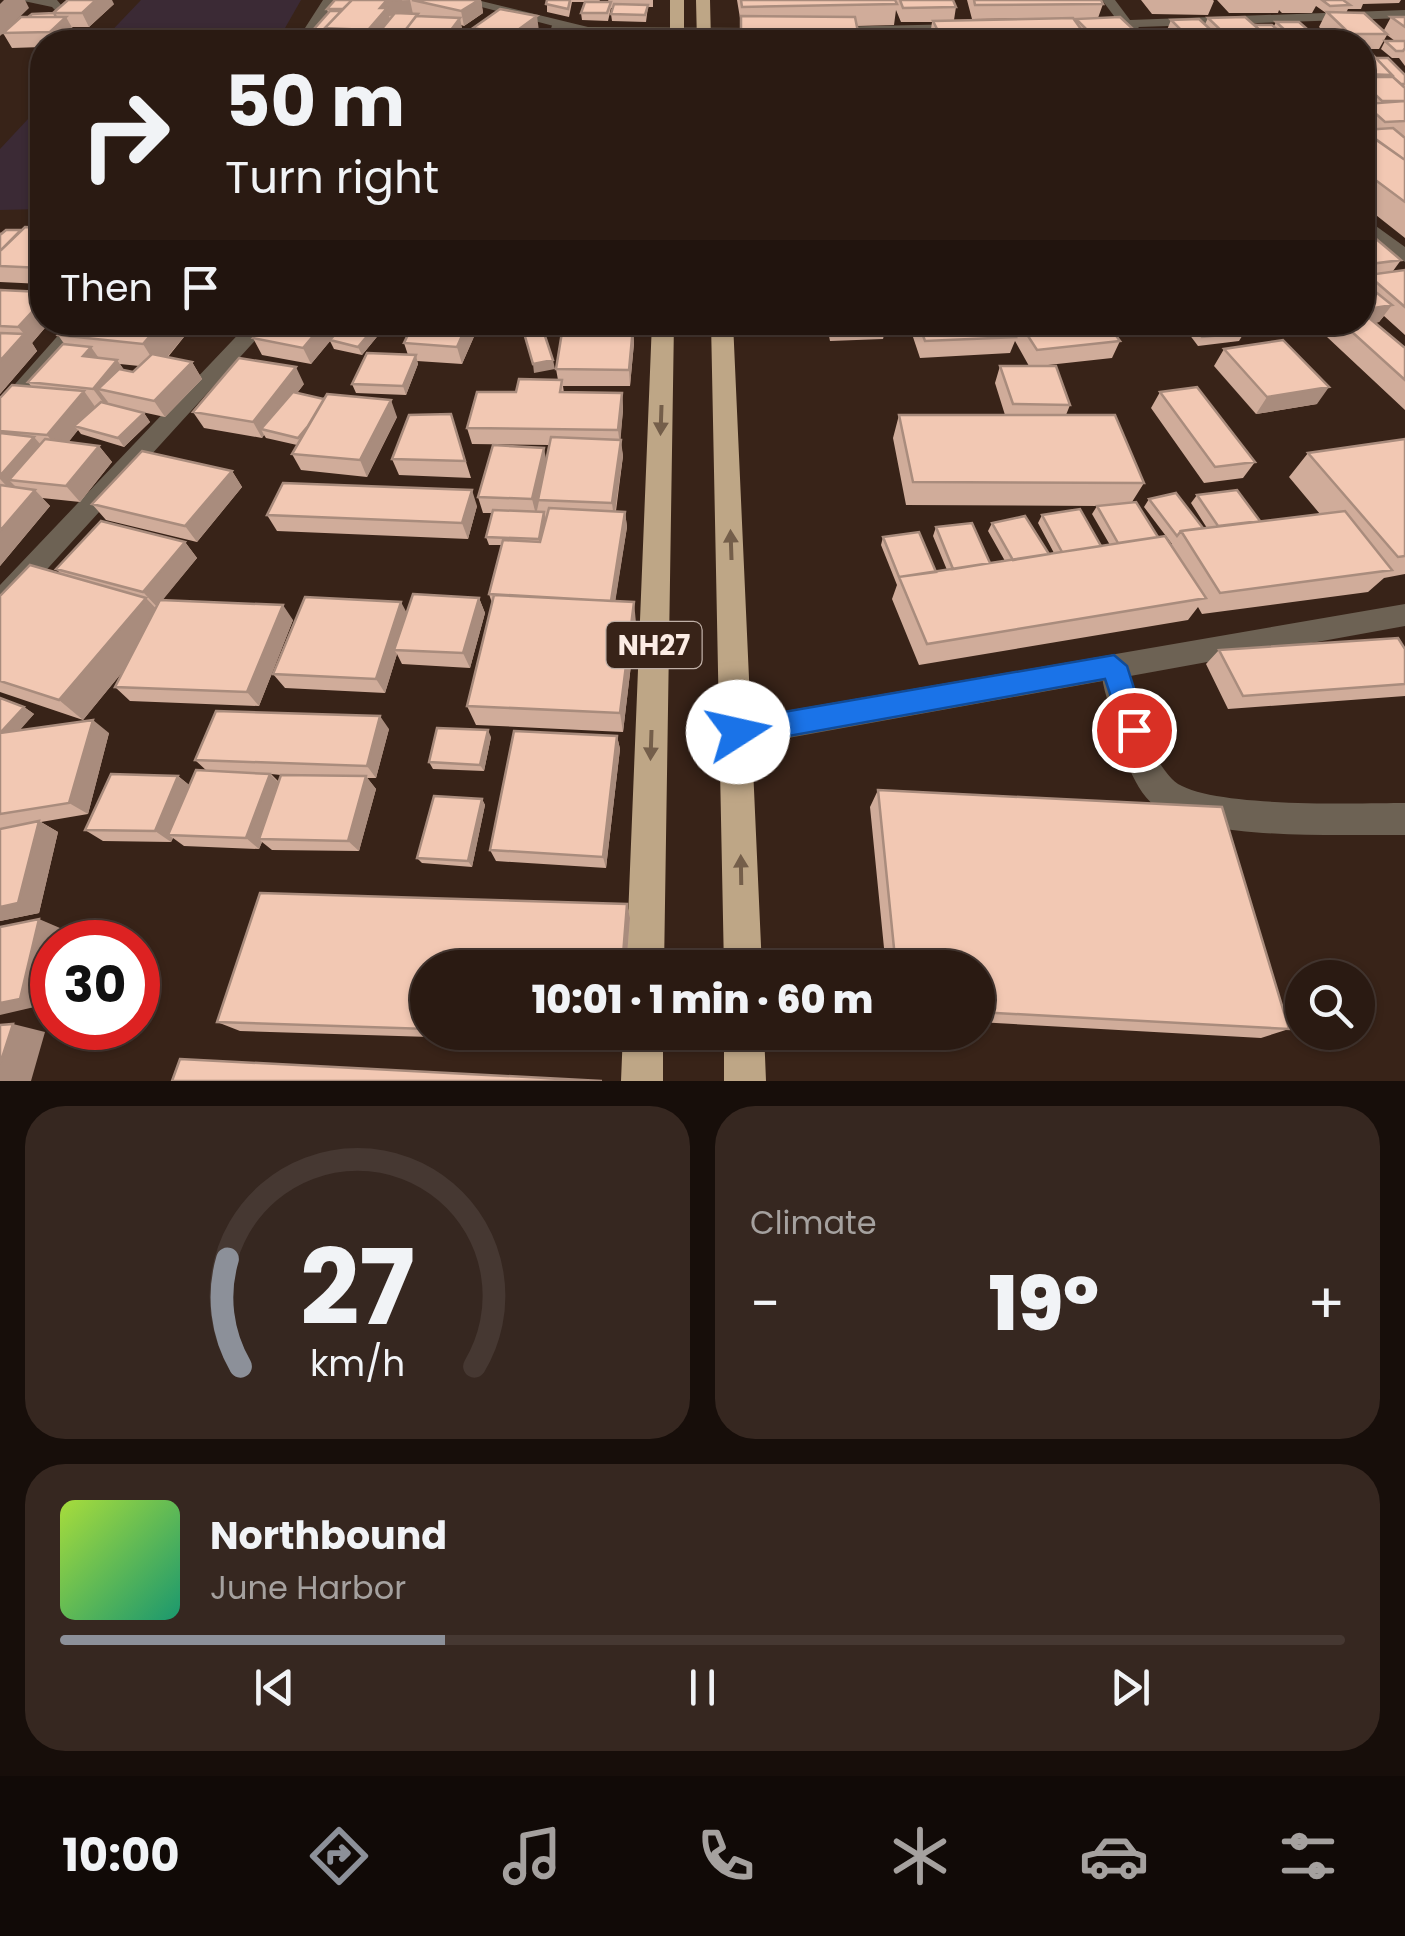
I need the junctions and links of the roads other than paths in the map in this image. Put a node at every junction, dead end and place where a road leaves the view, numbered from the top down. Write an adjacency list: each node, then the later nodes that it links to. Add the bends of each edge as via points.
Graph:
1 (26, 0): 8 (street, via 57,4)
2 (329, 0): 14 (street)
3 (461, 0): 7 (street)
4 (676, 0): 17 (highway)
5 (703, 0): 18 (highway)
6 (1108, 0): 10 (street)
7 (505, 6): 11 (street)
8 (61, 12)
9 (1405, 14): 10 (street)
10 (1126, 24): 12 (street); 20 (street)
11 (558, 25): 15 (street); 16 (street)
12 (1088, 25)
13 (973, 28): 19 (street)
14 (310, 30)
15 (557, 30)
16 (583, 30)
17 (677, 30)
18 (704, 30)
19 (960, 30)
20 (1133, 30)
21 (1375, 232): 22 (street)
22 (1405, 256)
23 (71, 335): 27 (street)
24 (250, 335): 28 (street)
25 (663, 335): 33 (highway, NH27, one-way to 33)
26 (723, 335): 31 (highway, NH27, one-way to 26)
27 (0, 415)
28 (0, 604)
29 (1405, 615): 30 (street)
30 (1114, 666): 31 (street); 32 (street, via 1144,761 1165,796 1213,812)
31 (738, 732): 34 (highway, NH27, one-way to 31)
32 (1405, 820)
33 (646, 950)
34 (743, 950)
35 (643, 1050): 37 (highway)
36 (744, 1050): 38 (highway)
37 (642, 1081)
38 (745, 1081)

